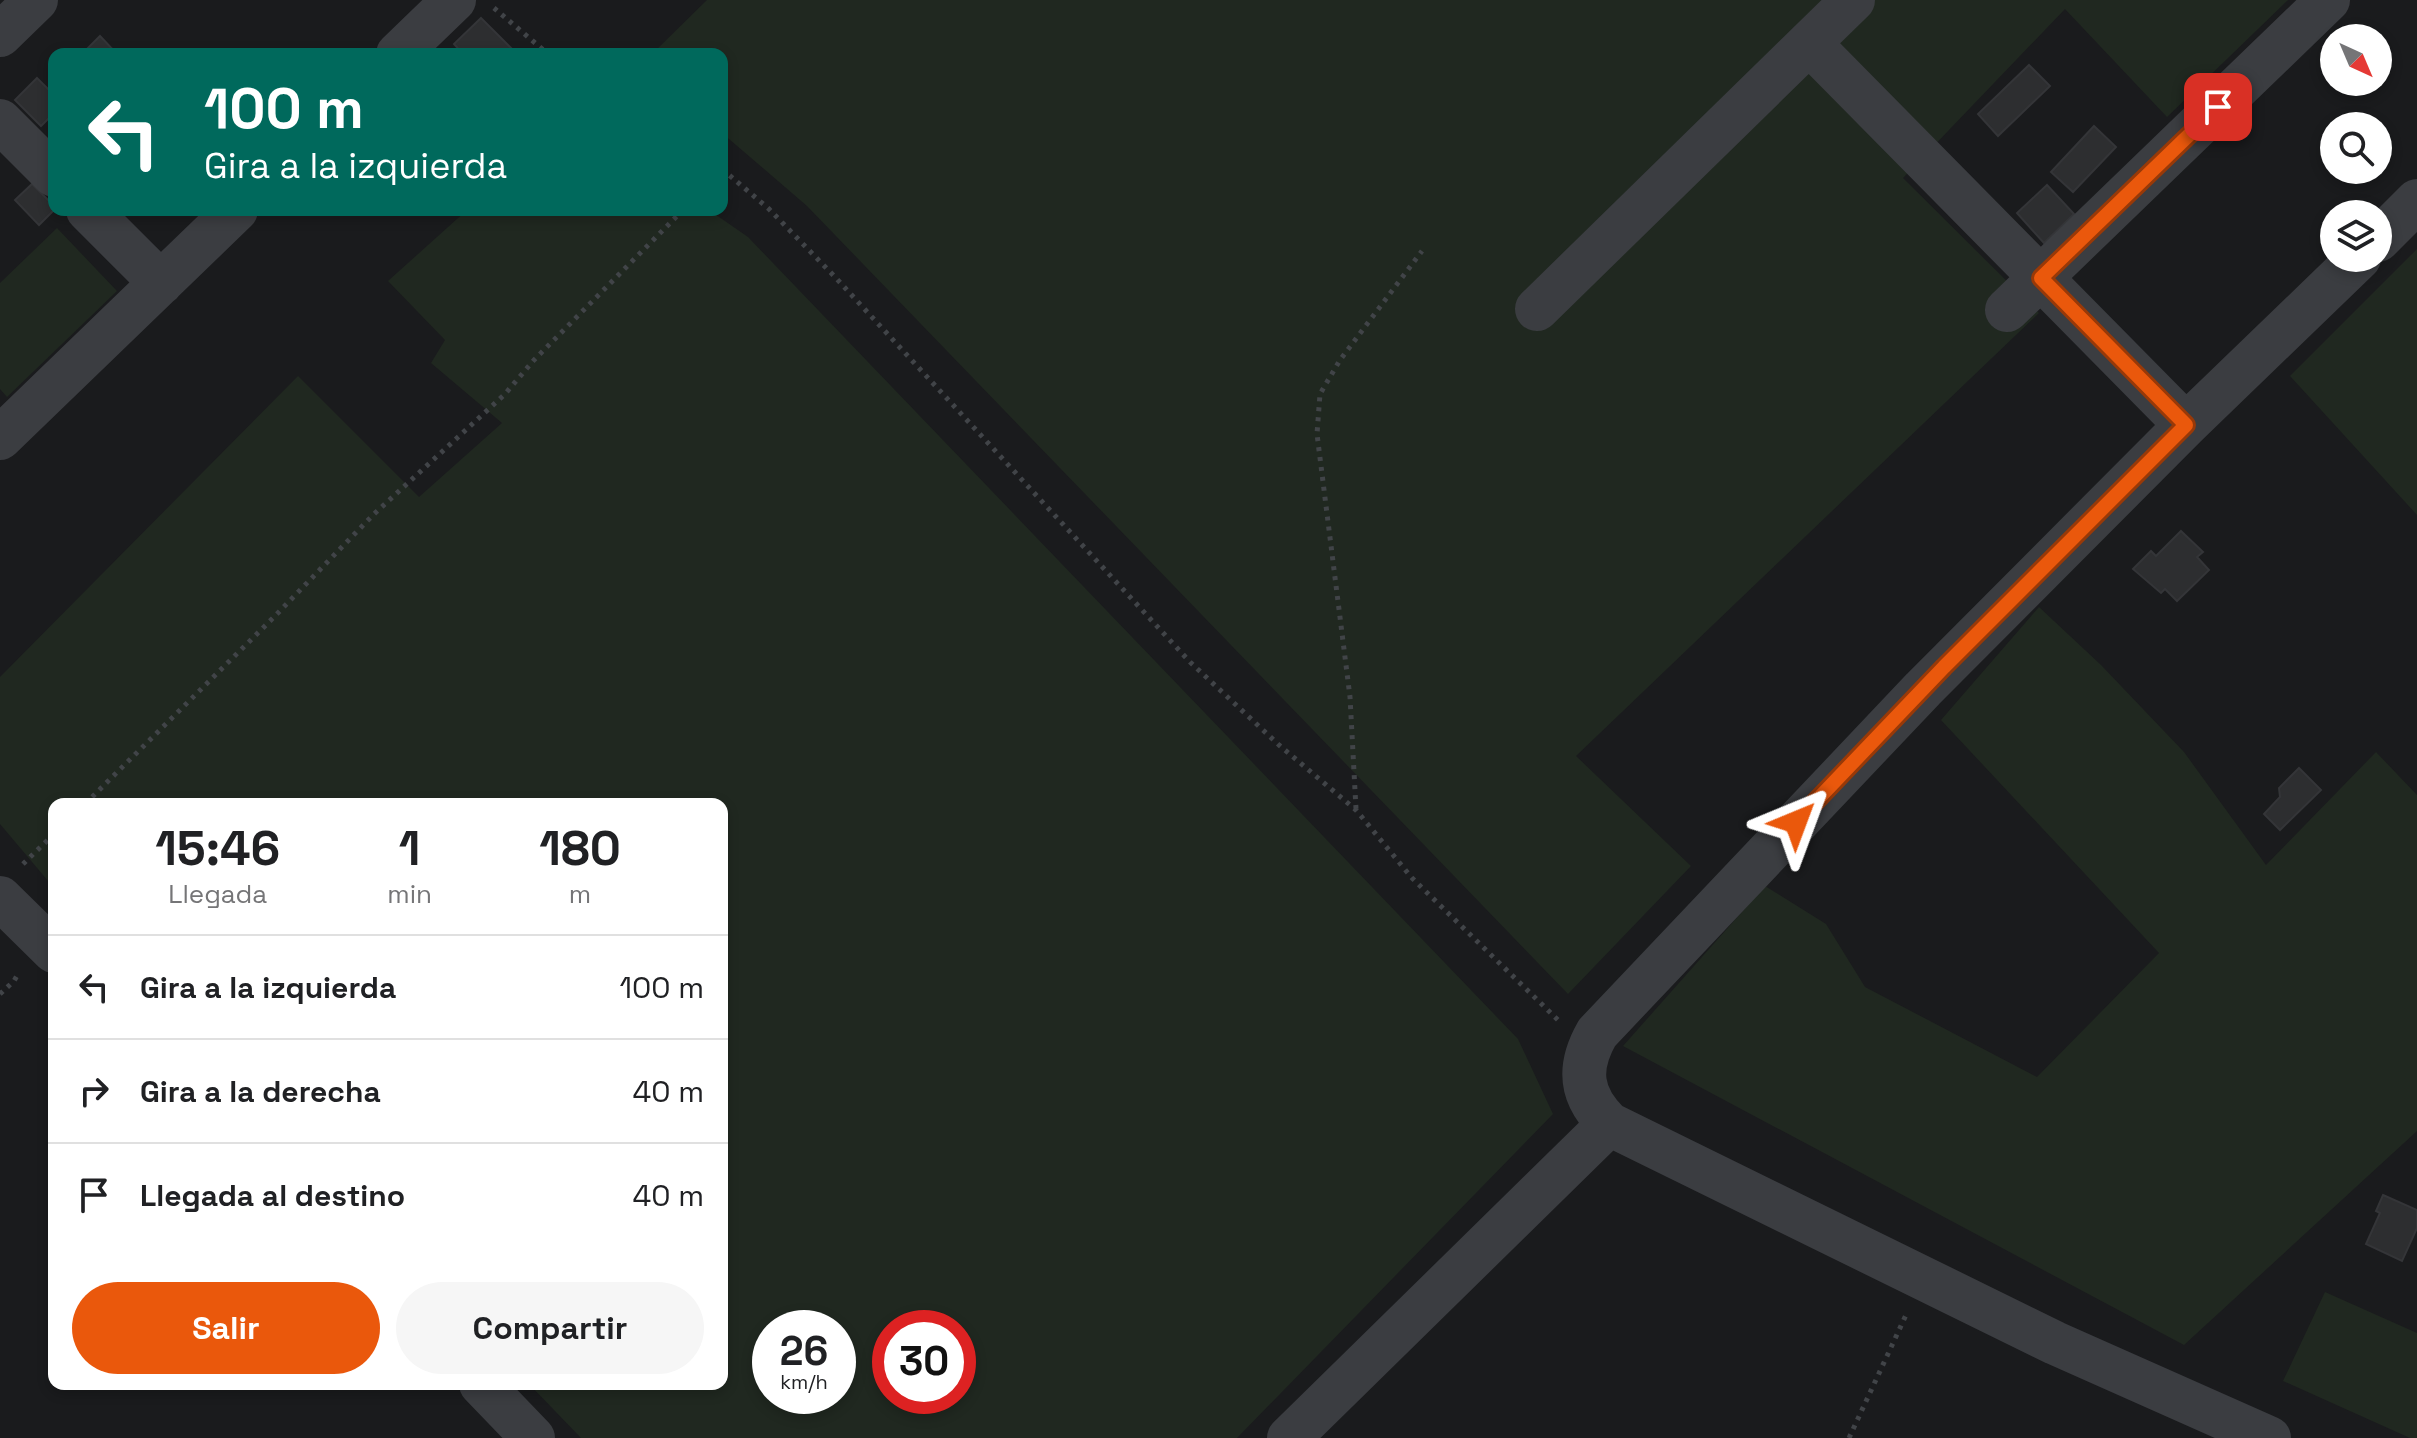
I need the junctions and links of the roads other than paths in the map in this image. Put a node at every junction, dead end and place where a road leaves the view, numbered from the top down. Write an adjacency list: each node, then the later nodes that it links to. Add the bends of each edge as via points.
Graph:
1 (36, 0): 5 (street)
2 (454, 0): 7 (street)
3 (1853, 0): 6 (street)
4 (2328, 0): 15 (street)
5 (0, 35)
6 (1809, 43): 15 (street); 17 (street)
7 (404, 48)
8 (0, 121): 9 (street)
9 (48, 169)
10 (2417, 201): 13 (street)
11 (94, 216): 16 (street)
12 (230, 216): 16 (street)
13 (2392, 226)
14 (2344, 272): 19 (street)
15 (2041, 278): 18 (street); 19 (street)
16 (161, 283): 20 (street)
17 (1537, 309)
18 (2007, 310)
19 (2186, 425): 23 (street, via 1923,689 1597,1033 1588,1049 1584,1085)
20 (0, 438)
21 (11, 881): 22 (street)
22 (48, 941)
23 (1609, 1124): 26 (street); 27 (street, via 2055,1343)
24 (487, 1390): 25 (street)
25 (533, 1438)
26 (1289, 1438)
27 (2269, 1438)

